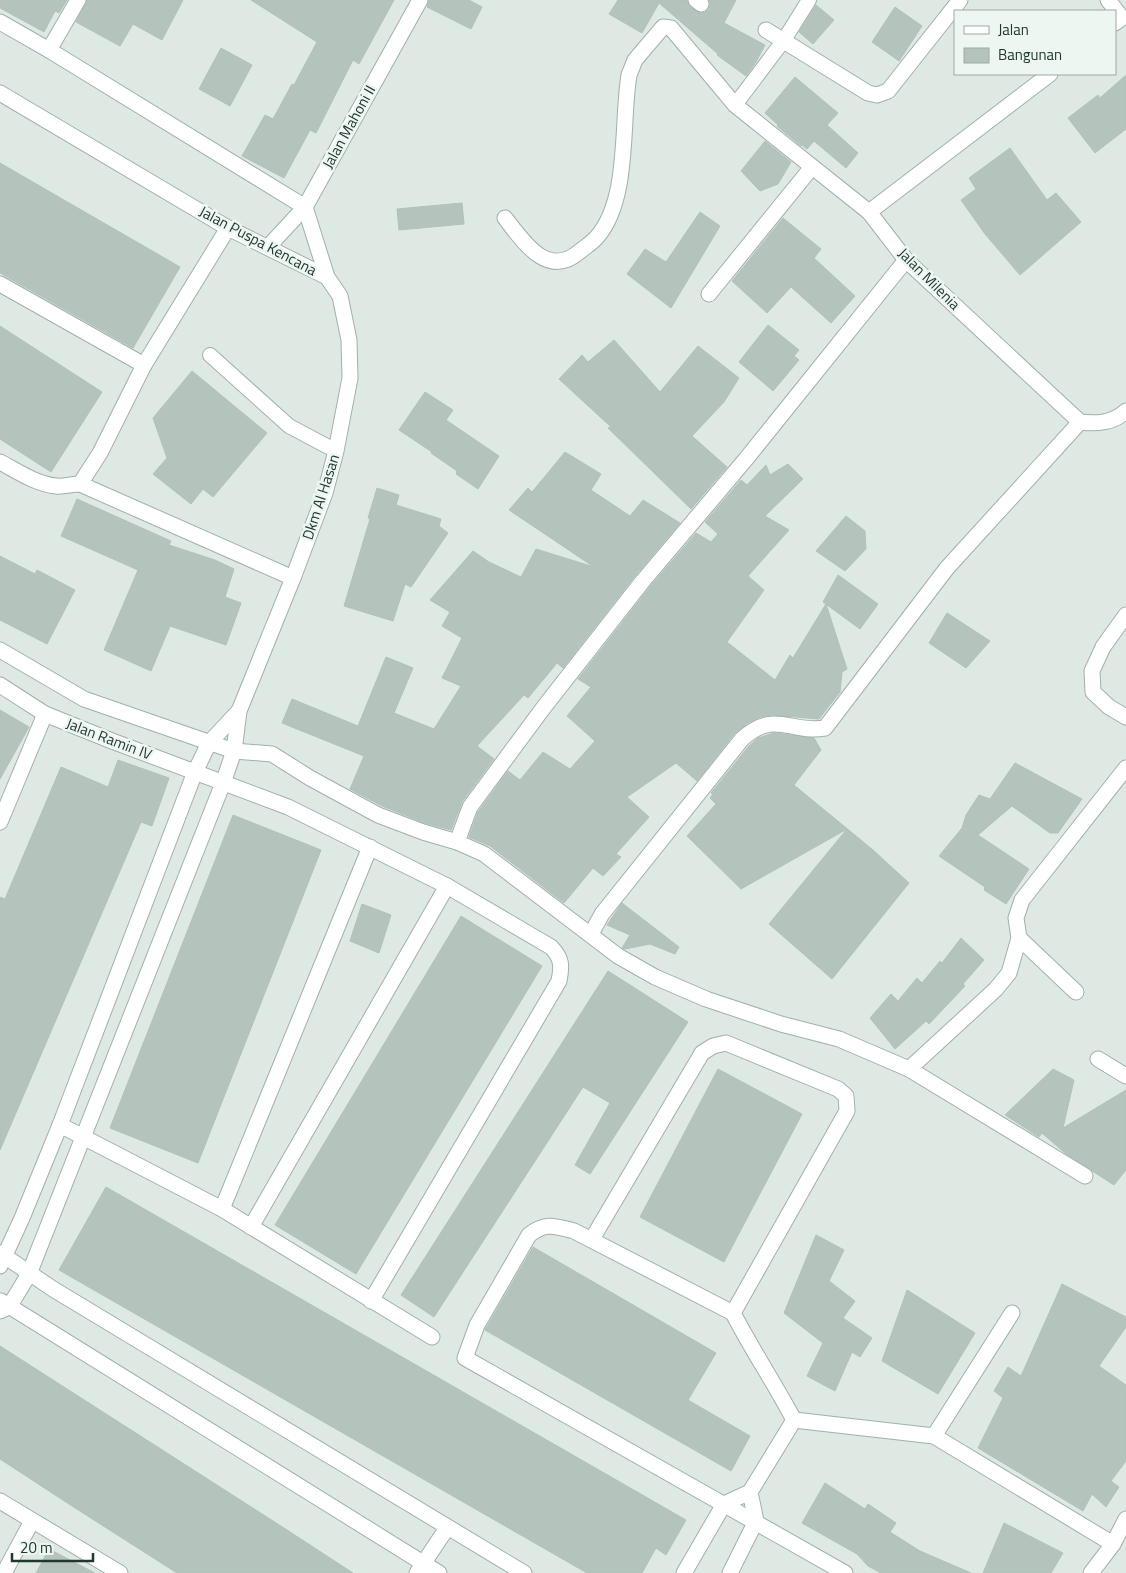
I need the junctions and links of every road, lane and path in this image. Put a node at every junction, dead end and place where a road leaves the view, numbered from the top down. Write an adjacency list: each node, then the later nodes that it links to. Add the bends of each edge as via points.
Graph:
1 (78, 0): 8 (street)
2 (420, 0): 13 (street, Jalan Mahoni II)
3 (808, 0): 7 (lane)
4 (960, 0): 7 (street, via 888,91 882,94 868,93)
5 (0, 22): 8 (street)
6 (766, 30): 7 (street)
7 (784, 40): 11 (lane)
8 (49, 50): 13 (street)
9 (1049, 75): 14 (street)
10 (0, 93): 16 (street, Jalan Puspa Kencana)
11 (735, 105): 12 (street, Jalan Milenia); 15 (street, Jalan Milenia, via 671,28 663,27 635,60 629,75 619,185 614,208 597,237 573,257 558,262 529,249)
12 (812, 167): 14 (street, Jalan Milenia); 21 (street)
13 (305, 207): 17 (street, Jalan Mahoni II); 19 (street, Jalan Puspa Kencana)
14 (869, 212): 18 (street, Jalan Milenia)
15 (505, 218)
16 (228, 228): 17 (street, Jalan Puspa Kencana); 23 (street)
17 (268, 247): 19 (street, Jalan Puspa Kencana)
18 (906, 260): 25 (street, Jalan Milenia); 42 (street, via 642,582 544,707 470,807)
19 (327, 277): 26 (street, Dkm Al Hasan, via 340,296 350,340 350,378)
20 (0, 284): 23 (street)
21 (709, 294)
22 (210, 355): 26 (lane, via 289,426)
23 (144, 365): 28 (street, via 100,453)
24 (1124, 417): 25 (street, via 1105,422)
25 (1080, 422): 45 (street, via 947,568 825,728 773,724 752,730 602,914)
26 (336, 452): 29 (street, Dkm Al Hasan, via 325,493)
27 (0, 462): 28 (street, via 56,486)
28 (80, 484): 29 (street)
29 (293, 578): 33 (street, Dkm Al Hasan)
30 (1126, 615): 35 (street, via 1103,647 1092,670 1093,692 1108,707)
31 (0, 650): 36 (street, via 84,699)
32 (0, 685): 34 (street, Jalan Ramin IV)
33 (239, 711): 36 (street); 37 (street)
34 (45, 714): 39 (street, Jalan Ramin IV); 41 (street)
35 (1126, 717)
36 (209, 743): 37 (street); 39 (street)
37 (234, 751): 40 (street); 42 (street, via 272,754 378,815)
38 (1126, 768): 46 (street, via 1022,900 1016,918)
39 (195, 772): 40 (street, Jalan Ramin IV); 51 (street)
40 (223, 783): 43 (street, Jalan Ramin IV, via 288,807); 52 (street)
41 (0, 822)
42 (457, 842): 45 (street, via 484,854)
43 (370, 847): 44 (street, Jalan Ramin IV); 54 (street)
44 (447, 886): 55 (street); 59 (street, Jalan Ramin IV, via 551,947 559,954 562,966 559,981)
45 (591, 934): 49 (street, via 618,956 655,977 706,999 839,1039)
46 (1019, 938): 47 (street); 49 (street, via 1009,973 996,989)
47 (1076, 992)
48 (1098, 1059): 50 (street)
49 (910, 1069): 53 (street)
50 (1126, 1076)
51 (60, 1124): 52 (street); 57 (street)
52 (83, 1138): 54 (street); 58 (street)
53 (1085, 1176)
54 (222, 1209): 55 (street)
55 (251, 1227): 59 (street)
56 (592, 1239): 61 (street); 61 (street, via 702,1053 713,1046 726,1043 838,1089 846,1096 846,1111); 68 (street, via 554,1226 540,1226 529,1235 477,1325 465,1358)
57 (2, 1259): 58 (street)
58 (29, 1274): 60 (street); 72 (street)
59 (371, 1301): 63 (street)
60 (3, 1306): 74 (street)
61 (733, 1313): 64 (street)
62 (1012, 1313): 65 (street)
63 (432, 1337)
64 (794, 1420): 65 (street); 66 (street)
65 (934, 1436): 73 (street)
66 (750, 1492): 68 (street); 71 (street)
67 (0, 1501): 70 (street)
68 (724, 1504): 71 (street); 79 (street)
69 (1126, 1519): 73 (street)
70 (32, 1521): 75 (street); 76 (street)
71 (756, 1521): 80 (street); 81 (street)
72 (447, 1528): 74 (street); 78 (street)
73 (1113, 1544): 82 (street)
74 (420, 1568): 77 (street)
75 (4, 1573)
76 (120, 1573)
77 (439, 1573)
78 (524, 1573)
79 (684, 1573)
80 (730, 1573)
81 (845, 1573)
82 (1092, 1573)

